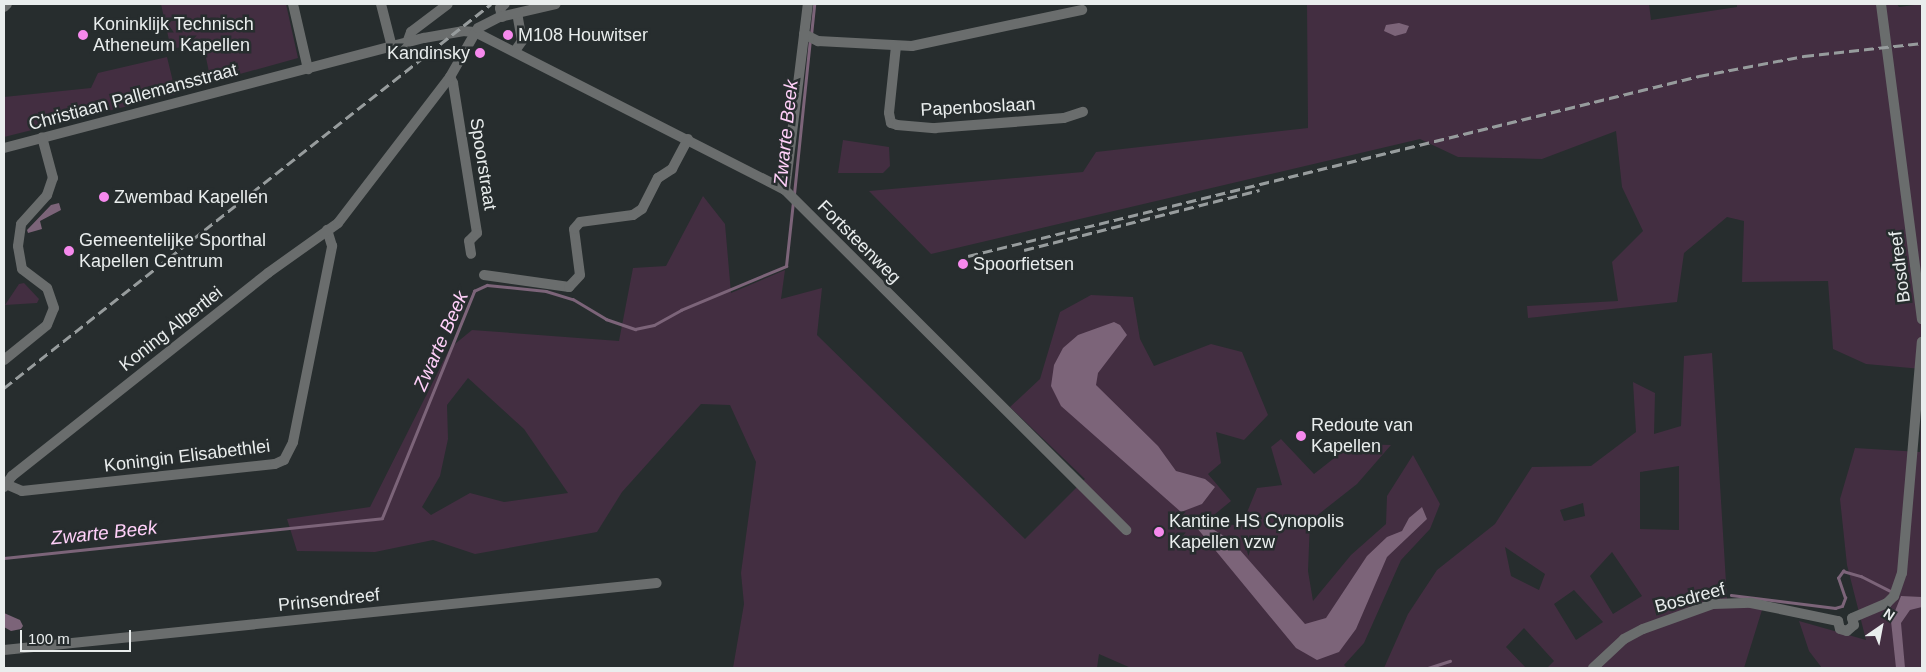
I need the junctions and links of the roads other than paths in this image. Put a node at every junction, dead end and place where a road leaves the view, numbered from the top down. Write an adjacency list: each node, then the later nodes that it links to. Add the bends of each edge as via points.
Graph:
1 (7, 4): 9 (street)
2 (293, 4): 21 (street)
3 (381, 4): 19 (street)
4 (448, 4): 13 (street)
5 (505, 4): 12 (street, via 500,8)
6 (556, 4): 11 (street)
7 (808, 4): 15 (street)
8 (1881, 4): 31 (street, Bosdreef)
9 (4, 7)
10 (1082, 10): 18 (street, via 912,46)
11 (517, 14): 12 (street); 20 (street, via 522,41)
12 (502, 17): 14 (street)
13 (425, 23): 16 (street); 17 (street, via 411,32)
14 (475, 32): 16 (street, Christiaan Pallemansstraat, via 462,31); 20 (street, Fortsteenweg); 22 (street, Koning Albertlei)
15 (804, 34): 18 (street, via 818,41); 27 (street)
16 (424, 38): 17 (street, Christiaan Pallemansstraat)
17 (407, 43): 19 (street, Christiaan Pallemansstraat)
18 (896, 46): 23 (street, Papenboslaan, via 889,113 891,123 935,128 1064,118)
19 (392, 47): 21 (street, Christiaan Pallemansstraat)
20 (515, 51): 25 (street, Fortsteenweg)
21 (308, 69): 24 (street, Christiaan Pallemansstraat)
22 (450, 77): 28 (street, Koning Albertlei, via 347,212); 29 (street, Spoorstraat, via 477,233 469,241)
23 (1084, 112)
24 (42, 137): 26 (street, Christiaan Pallemansstraat); 33 (street, via 53,178 47,195 21,224 18,246 22,269 47,288 54,308 47,325)
25 (688, 138): 27 (street, Fortsteenweg); 30 (street, via 672,169 658,178 642,209 633,215 580,222 574,229 580,275 569,287)
26 (4, 148)
27 (785, 190): 35 (street, Fortsteenweg)
28 (327, 230): 34 (street, Koning Albertlei, via 16,473); 34 (street, Koningin Elisabethlei, via 332,246 293,442 284,460 275,464 22,491)
29 (470, 254)
30 (484, 275)
31 (1922, 319)
32 (1922, 342): 38 (street, Bosdreef, via 1902,573 1894,596 1887,603 1852,618 1854,625 1846,631 1840,629 1838,621 1751,603 1713,604 1624,639)
33 (4, 360)
34 (6, 486)
35 (1126, 530)
36 (657, 583): 37 (street, Prinsendreef)
37 (4, 650)
38 (1593, 668)

